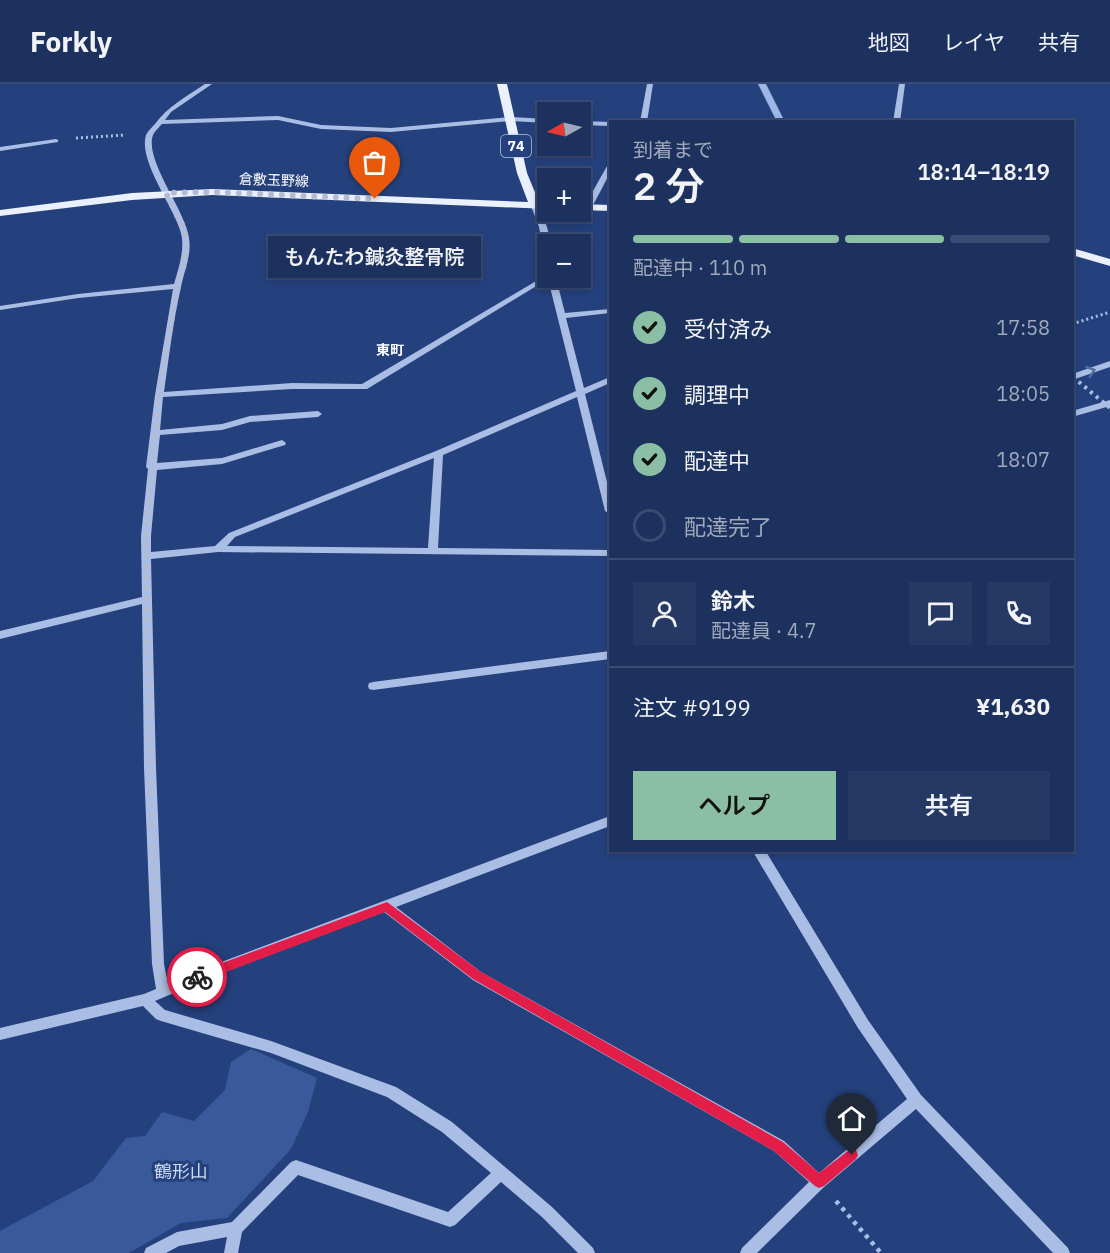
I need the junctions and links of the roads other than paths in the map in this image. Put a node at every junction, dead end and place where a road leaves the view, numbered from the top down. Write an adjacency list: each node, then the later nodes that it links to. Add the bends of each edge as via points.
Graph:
1 (209, 84): 9 (street)
2 (502, 84): 5 (main road, 74)
3 (650, 84): 7 (street)
4 (902, 84): 8 (street)
5 (510, 119): 6 (street); 9 (street, via 391,130 321,127 278,118); 17 (main road, 74, via 522,173)
6 (537, 120)
7 (643, 120)
8 (896, 120)
9 (159, 122): 15 (street, via 150,134 151,156)
10 (591, 123): 11 (street)
11 (609, 124)
12 (56, 141): 13 (street)
13 (0, 149)
14 (609, 170): 16 (street)
15 (166, 193): 17 (main road, 倉敷玉野線); 20 (main road, 倉敷玉野線); 25 (street, via 186,241)
16 (591, 196)
17 (535, 206): 21 (street)
18 (591, 207): 19 (main road)
19 (609, 208)
20 (0, 213)
21 (545, 234)
22 (1074, 252): 23 (main road)
23 (1110, 262)
24 (537, 283): 34 (street, via 364,387 292,386)
25 (177, 286): 27 (street); 34 (street)
26 (555, 288): 29 (street)
27 (0, 308)
28 (609, 311): 29 (street)
29 (562, 316): 33 (street)
30 (1110, 364): 31 (street, one-way to 30)
31 (1074, 376)
32 (609, 380): 33 (street)
33 (580, 393): 40 (street); 42 (street)
34 (159, 395): 38 (street)
35 (1110, 405): 37 (street)
36 (318, 414): 38 (street)
37 (1074, 414)
38 (155, 433): 41 (street)
39 (282, 443): 41 (street, via 222,461)
40 (439, 453): 43 (street, via 232,535); 44 (street)
41 (151, 467): 46 (street)
42 (609, 508)
43 (218, 549): 44 (street); 46 (street)
44 (433, 551): 45 (street)
45 (609, 553)
46 (146, 556): 47 (street)
47 (148, 599): 48 (street); 54 (street, via 150,768)
48 (0, 635)
49 (609, 655): 50 (street)
50 (373, 686)
51 (609, 821): 53 (street)
52 (759, 852): 57 (street, via 863,1024)
53 (387, 907): 54 (street); 59 (street, via 477,976 779,1146)
54 (162, 992): 55 (street)
55 (144, 1000): 56 (street); 58 (street, via 161,1015 271,1047 391,1092 447,1127)
56 (0, 1034)
57 (916, 1100): 59 (street); 65 (street)
58 (500, 1174): 60 (street, via 450,1220 296,1167); 63 (street, via 547,1212)
59 (819, 1182): 64 (street)
60 (236, 1228): 61 (street, via 177,1239); 62 (street)
61 (151, 1253)
62 (231, 1253)
63 (588, 1253)
64 (747, 1253)
65 (1063, 1253)

